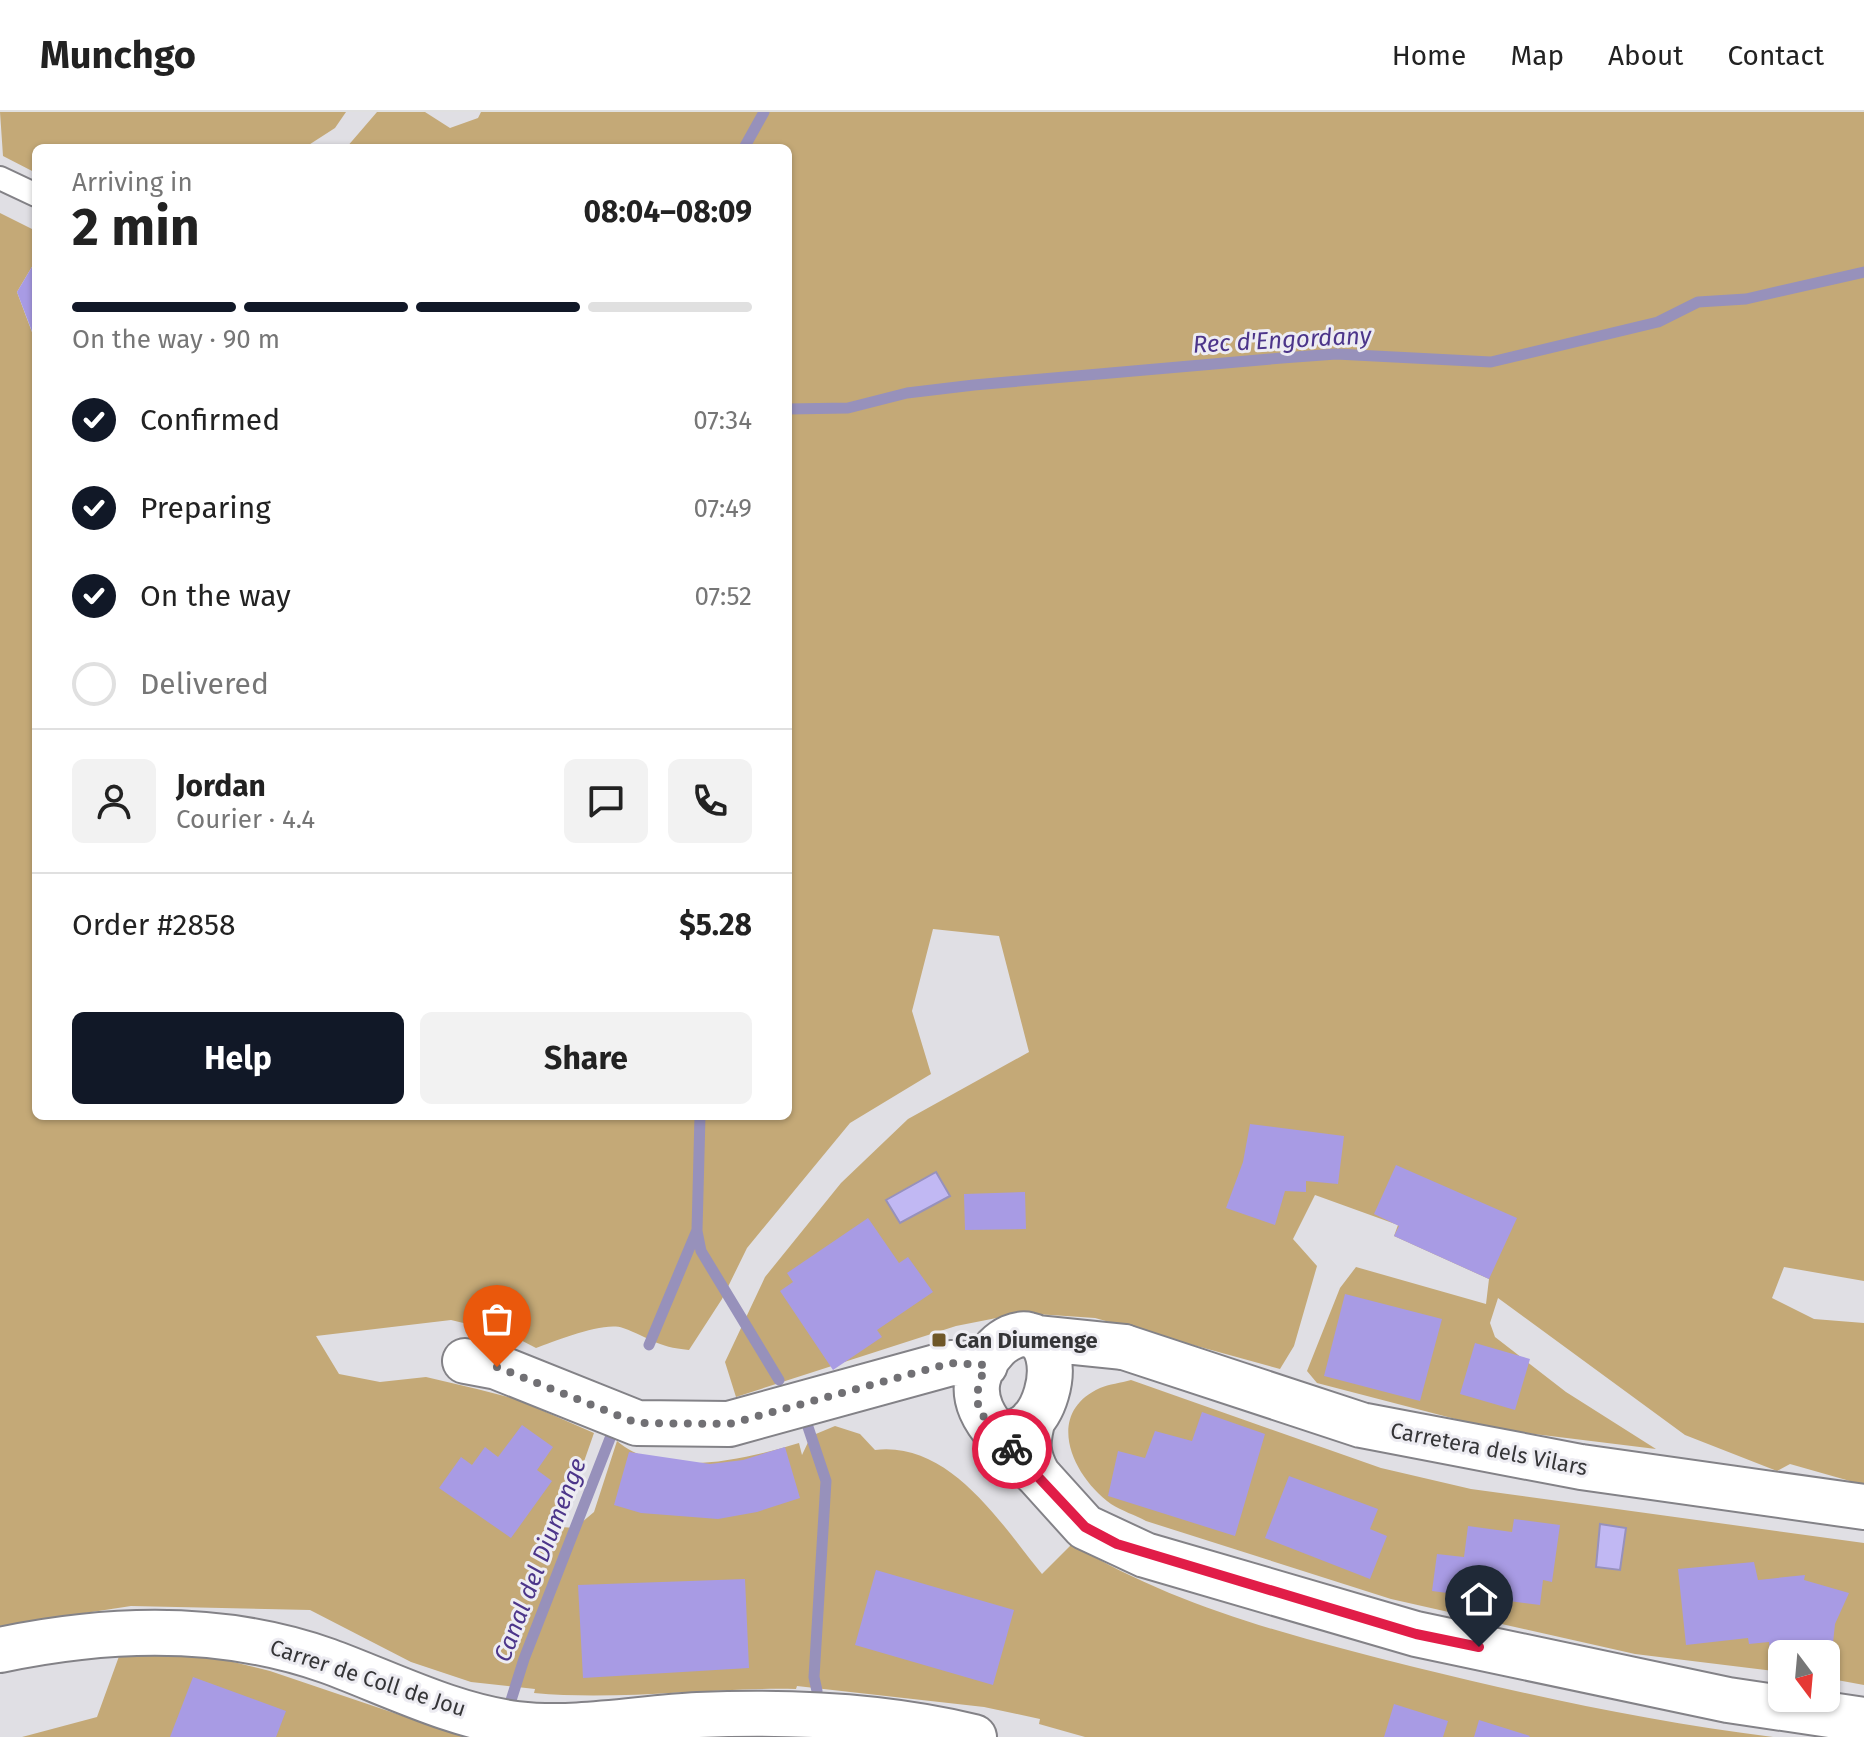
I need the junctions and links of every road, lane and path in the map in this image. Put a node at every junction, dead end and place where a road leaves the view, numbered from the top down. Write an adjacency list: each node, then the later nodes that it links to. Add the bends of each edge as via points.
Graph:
1 (0, 178): 2 (lane)
2 (32, 193)
3 (1036, 1338): 4 (street, Carretera dels Vilars); 6 (street, Carretera dels Vilars, via 1013,1336); 7 (street, via 1046,1354)
4 (1124, 1347): 7 (street, Carretera dels Vilars, via 1084,1355); 8 (street, Carretera dels Vilars, via 1376,1428 1581,1467)
5 (465, 1361): 6 (street, via 497,1367 625,1418 729,1424 951,1363)
6 (985, 1365): 7 (street, via 978,1410)
7 (1025, 1410): 10 (street, via 1038,1475 1085,1527 1145,1555 1416,1634 1728,1700)
8 (1864, 1507)
9 (0, 1650): 11 (street, Carrer de Coll de Jou, via 97,1633 221,1635 273,1644 506,1722 556,1726 763,1713 854,1717)
10 (1864, 1720)
11 (974, 1737)

